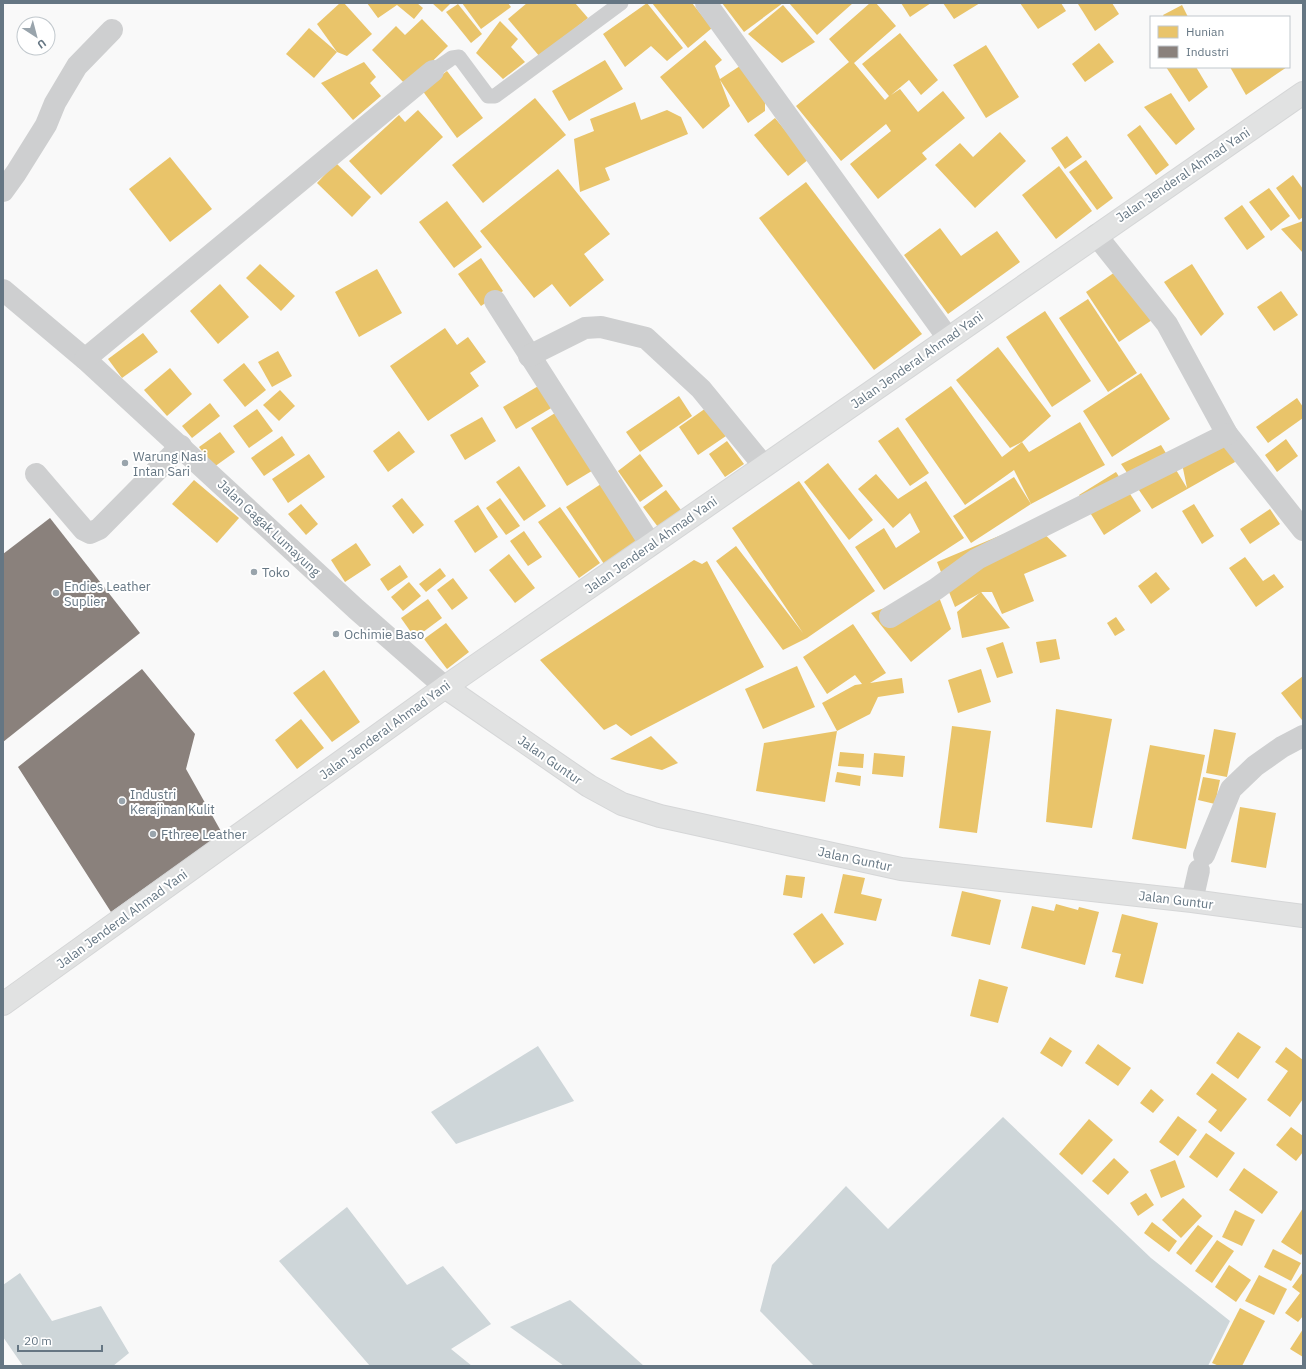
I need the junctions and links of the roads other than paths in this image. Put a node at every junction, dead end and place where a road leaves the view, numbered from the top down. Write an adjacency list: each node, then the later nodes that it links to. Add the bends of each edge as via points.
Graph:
1 (621, 3): 4 (lane, via 495,96 488,96 459,57 452,58)
2 (706, 3): 10 (street)
3 (112, 30): 6 (street, via 77,66 55,103 46,125)
4 (433, 71): 12 (street)
5 (1303, 93): 7 (main road, Jalan Jenderal Ahmad Yani)
6 (3, 191)
7 (1096, 235): 10 (main road, Jalan Jenderal Ahmad Yani); 13 (street, via 1166,324)
8 (3, 290): 12 (street, Jalan Gagak Lumayung)
9 (495, 301): 11 (street)
10 (948, 338): 15 (main road, Jalan Jenderal Ahmad Yani)
11 (529, 356): 15 (street, via 585,328 601,327 646,338 701,389); 18 (street)
12 (85, 358): 14 (street, Jalan Gagak Lumayung)
13 (1227, 434): 17 (street); 19 (street, via 977,559 936,589)
14 (181, 446): 16 (street, via 99,529 90,533 84,530); 20 (street, Jalan Gagak Lumayung, via 356,609)
15 (764, 466): 18 (main road, Jalan Jenderal Ahmad Yani)
16 (36, 474)
17 (1303, 530)
18 (651, 545): 20 (main road, Jalan Jenderal Ahmad Yani)
19 (890, 617)
20 (445, 687): 22 (main road, Jalan Guntur, via 589,786 622,804 660,816 901,869); 24 (main road, Jalan Jenderal Ahmad Yani)
21 (1303, 736): 22 (street, via 1255,766 1231,789 1202,863)
22 (1192, 901): 23 (main road, Jalan Guntur)
23 (1303, 916)
24 (3, 1004)

